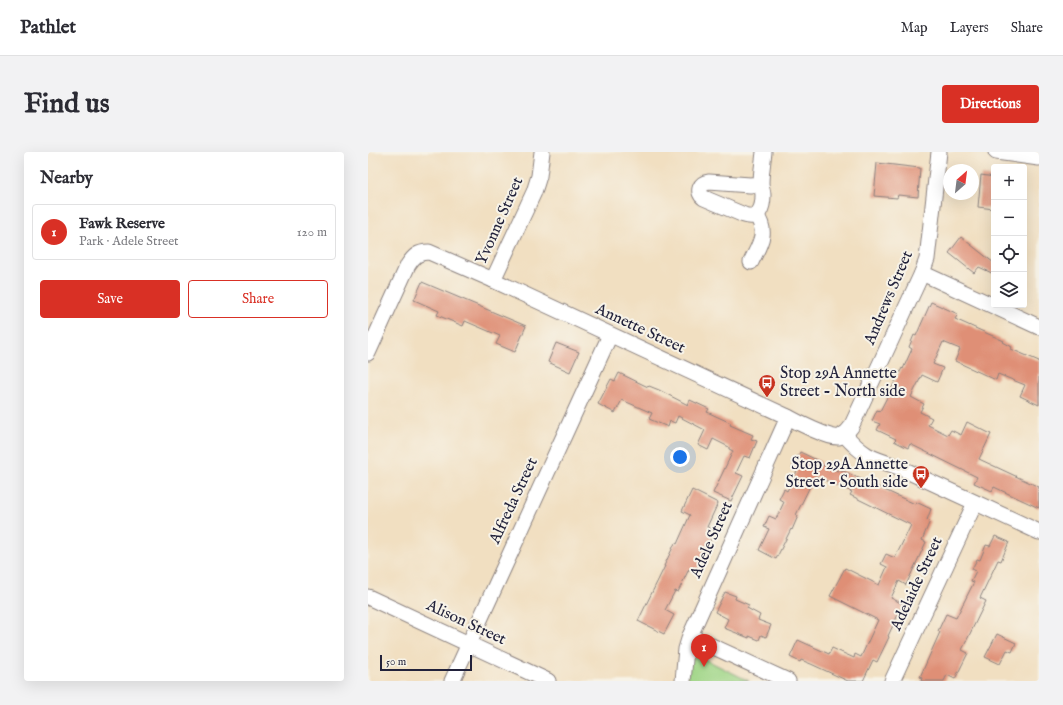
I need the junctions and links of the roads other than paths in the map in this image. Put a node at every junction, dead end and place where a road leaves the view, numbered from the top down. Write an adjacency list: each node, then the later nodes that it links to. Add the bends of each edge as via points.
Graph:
1 (542, 152): 10 (street, Yvonne Street, via 534,192)
2 (764, 152): 6 (street)
3 (939, 152): 9 (street, Andrews Street, via 927,259)
4 (996, 152): 5 (street)
5 (1039, 158)
6 (760, 184): 7 (street, via 762,204); 7 (street, via 705,182 699,191 704,198 744,215)
7 (756, 215): 8 (street, via 763,234)
8 (751, 262)
9 (922, 273): 11 (street); 15 (street, Andrews Street)
10 (493, 280): 12 (street, Annette Street); 13 (street, Annette Street, via 429,252 420,252 408,265)
11 (1039, 327)
12 (610, 335): 14 (street, Annette Street); 20 (street, Alfreda Street)
13 (368, 353)
14 (788, 417): 15 (street, Annette Street, via 828,436 838,437); 19 (street, Adele Street)
15 (848, 431): 16 (street, via 857,449 864,454)
16 (975, 503): 17 (street); 25 (street, Adelaide Street)
17 (1039, 532)
18 (368, 597): 20 (street, Alison Street)
19 (690, 636): 23 (street, Adele Street); 24 (street)
20 (468, 644): 21 (street, Alfreda Street); 22 (street, Alison Street)
21 (452, 681)
22 (548, 681)
23 (683, 681)
24 (788, 681)
25 (892, 681)

